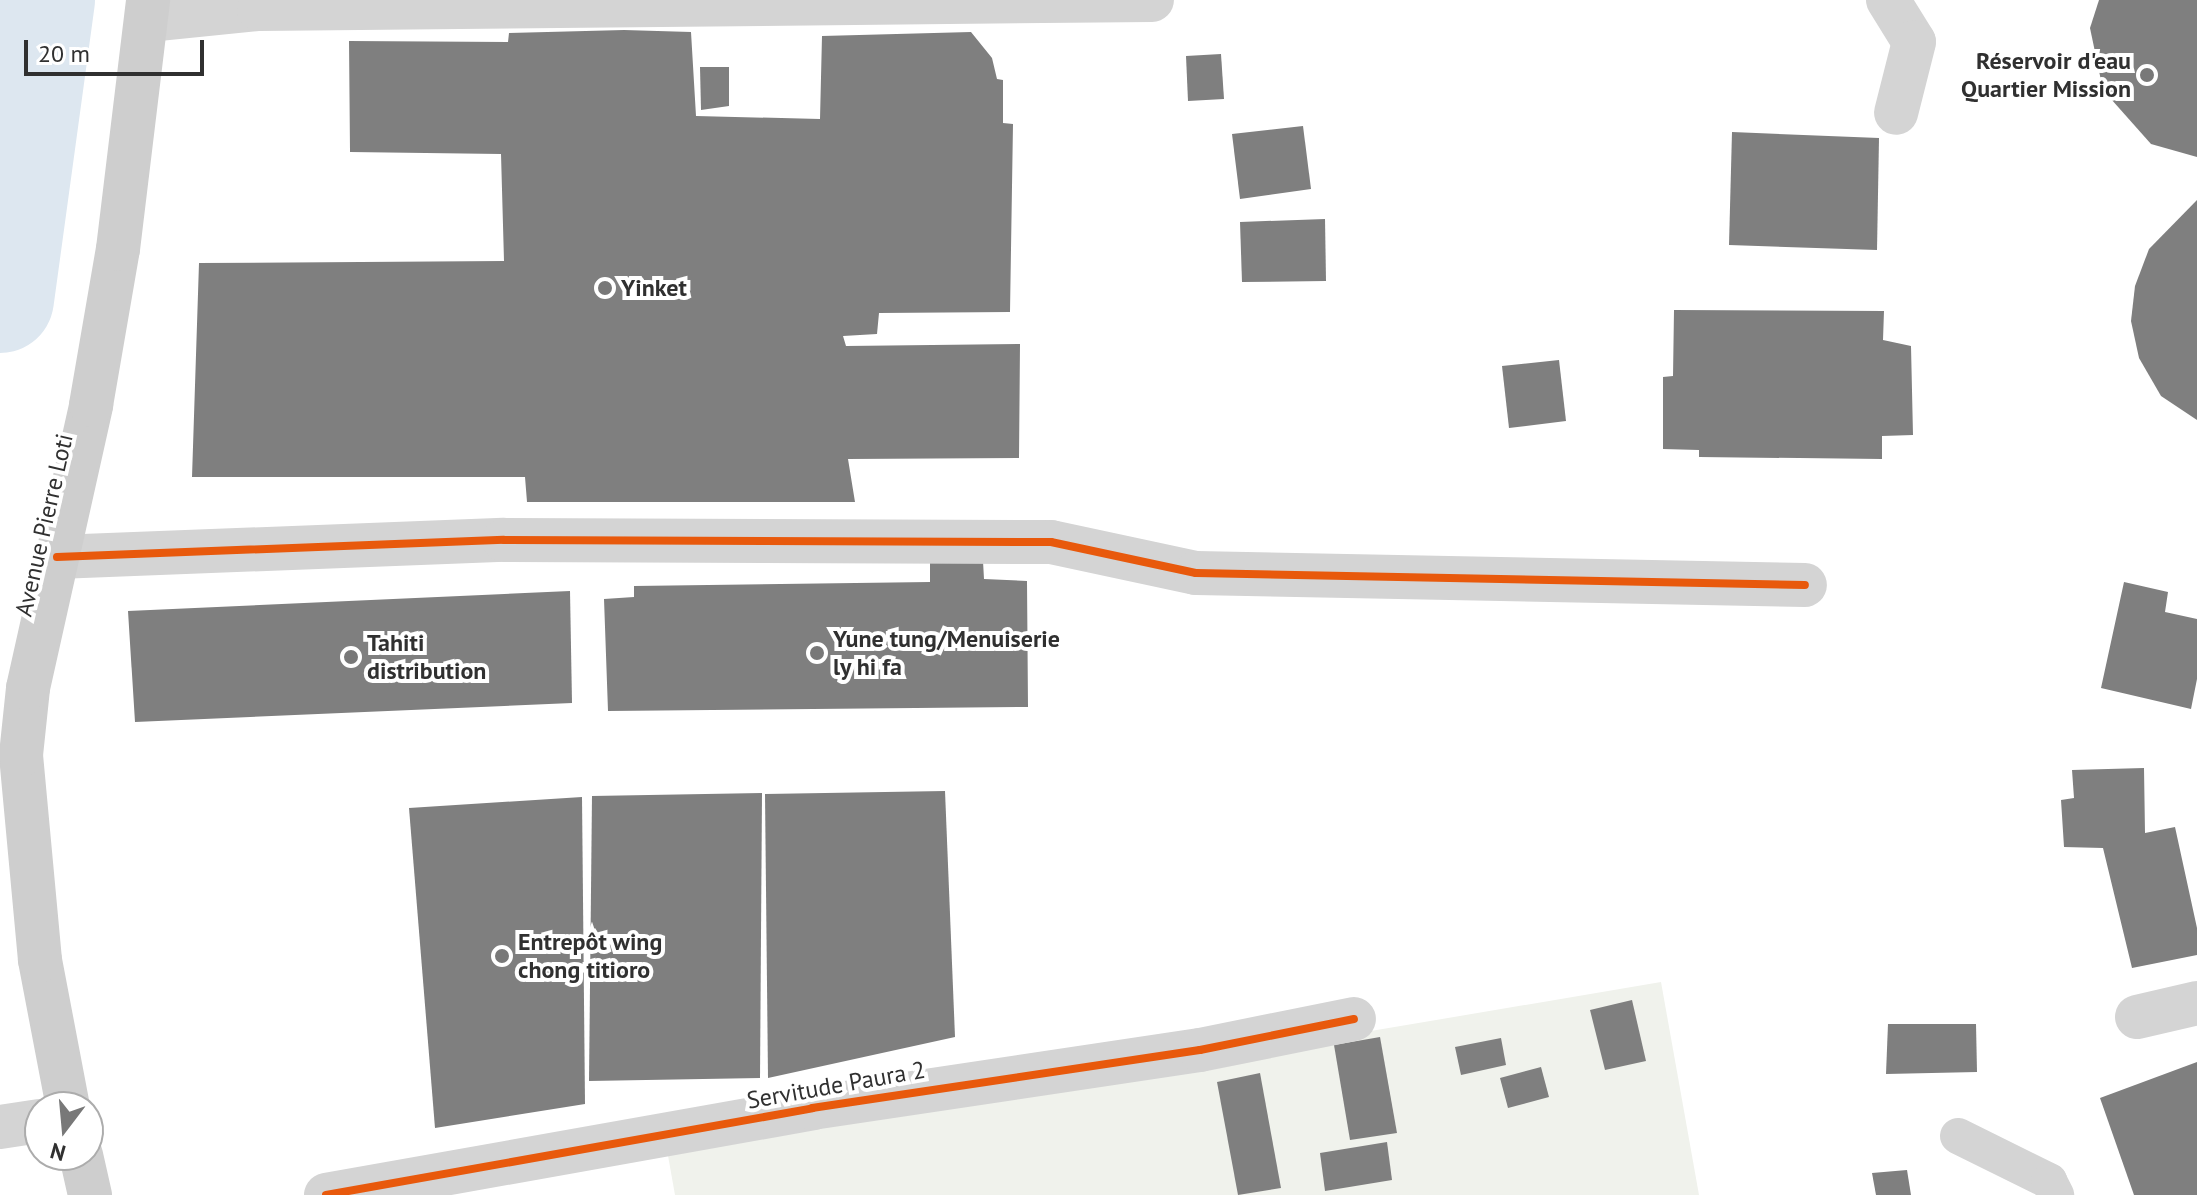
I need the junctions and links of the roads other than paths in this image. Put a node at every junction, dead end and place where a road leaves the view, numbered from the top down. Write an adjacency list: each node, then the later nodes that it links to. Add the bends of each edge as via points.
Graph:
1 (1152, 0): 3 (street)
2 (1888, 0): 4 (street, via 1914,42)
3 (148, 10): 5 (main road, Avenue Pierre Loti, via 118,249)
4 (1896, 113)
5 (57, 557): 6 (street, via 504,540 1051,542 1196,573); 10 (main road, Avenue Pierre Loti, via 28,688 21,755 40,960)
6 (1805, 585)
7 (2197, 1003): 8 (street)
8 (2137, 1017)
9 (1354, 1019): 16 (street, Servitude Paura 2, via 1200,1050 812,1108)
10 (65, 1091)
11 (24, 1123): 12 (street)
12 (0, 1127)
13 (1958, 1136): 17 (lane, via 2049,1181)
14 (85, 1171): 15 (main road)
15 (90, 1195)
16 (326, 1195)
17 (2056, 1195)

